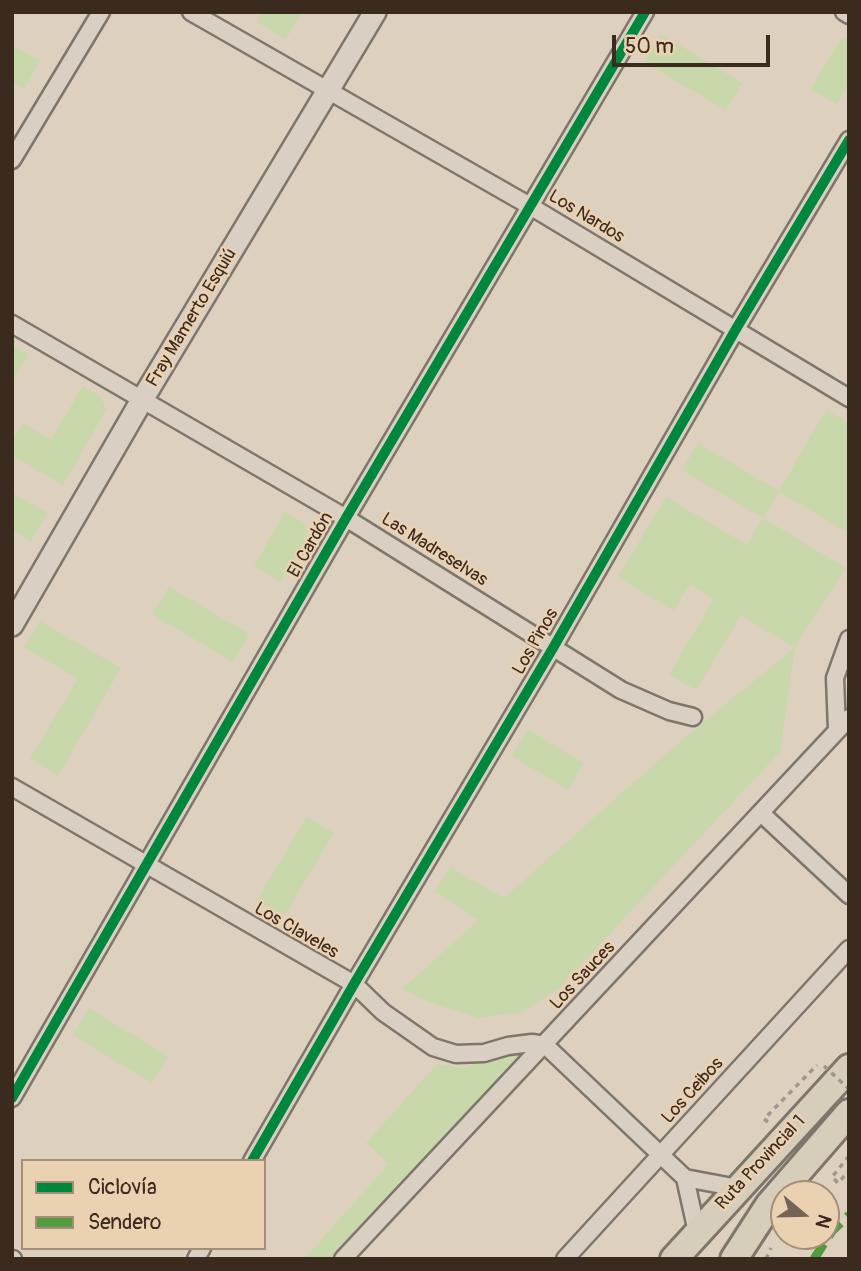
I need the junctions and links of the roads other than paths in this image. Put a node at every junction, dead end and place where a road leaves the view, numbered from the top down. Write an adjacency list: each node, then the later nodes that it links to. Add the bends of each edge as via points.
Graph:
1 (101, 12): 9 (street)
2 (191, 12): 7 (street, Los Nardos)
3 (375, 12): 7 (street, Fray Mamerto Esquiú)
4 (645, 12): 10 (street, El Cardón)
5 (844, 12): 6 (street)
6 (849, 15)
7 (328, 90): 10 (street, Los Nardos); 14 (street, Fray Mamerto Esquiú)
8 (849, 140): 12 (street, Los Pinos)
9 (12, 160)
10 (530, 206): 12 (street, Los Nardos); 15 (street, El Cardón)
11 (12, 324): 14 (street, Las Madreselvas)
12 (736, 329): 13 (street, Los Nardos); 18 (street, Los Pinos)
13 (849, 398)
14 (142, 400): 15 (street, Las Madreselvas); 16 (street, Fray Mamerto Esquiú)
15 (346, 518): 18 (street, Las Madreselvas); 23 (street, El Cardón)
16 (12, 625)
17 (849, 639): 20 (street, via 835,678)
18 (553, 648): 19 (street, Las Madreselvas, via 621,690); 26 (street, Los Pinos)
19 (694, 717)
20 (843, 724): 22 (street, Los Sauces)
21 (12, 787): 23 (street, Los Claveles)
22 (761, 813): 24 (street); 27 (street, Los Sauces)
23 (145, 865): 26 (street, Los Claveles); 29 (street, El Cardón)
24 (849, 895)
25 (849, 949): 31 (street, Los Ceibos)
26 (354, 984): 27 (street, Los Claveles, via 383,1013 433,1047 456,1054); 32 (street, Los Pinos)
27 (545, 1045): 31 (street); 36 (street, Los Sauces)
28 (837, 1067): 34 (main road, Ruta Provincial 1)
29 (12, 1098)
30 (849, 1113): 39 (main road, via 769,1205)
31 (661, 1155): 33 (street); 37 (street, Los Ceibos)
32 (253, 1159)
33 (685, 1178): 34 (street); 35 (street)
34 (738, 1188): 35 (main road, Ruta Provincial 1)
35 (697, 1232): 38 (main road, Ruta Provincial 1)
36 (343, 1259)
37 (565, 1259)
38 (674, 1259)
39 (734, 1259)

